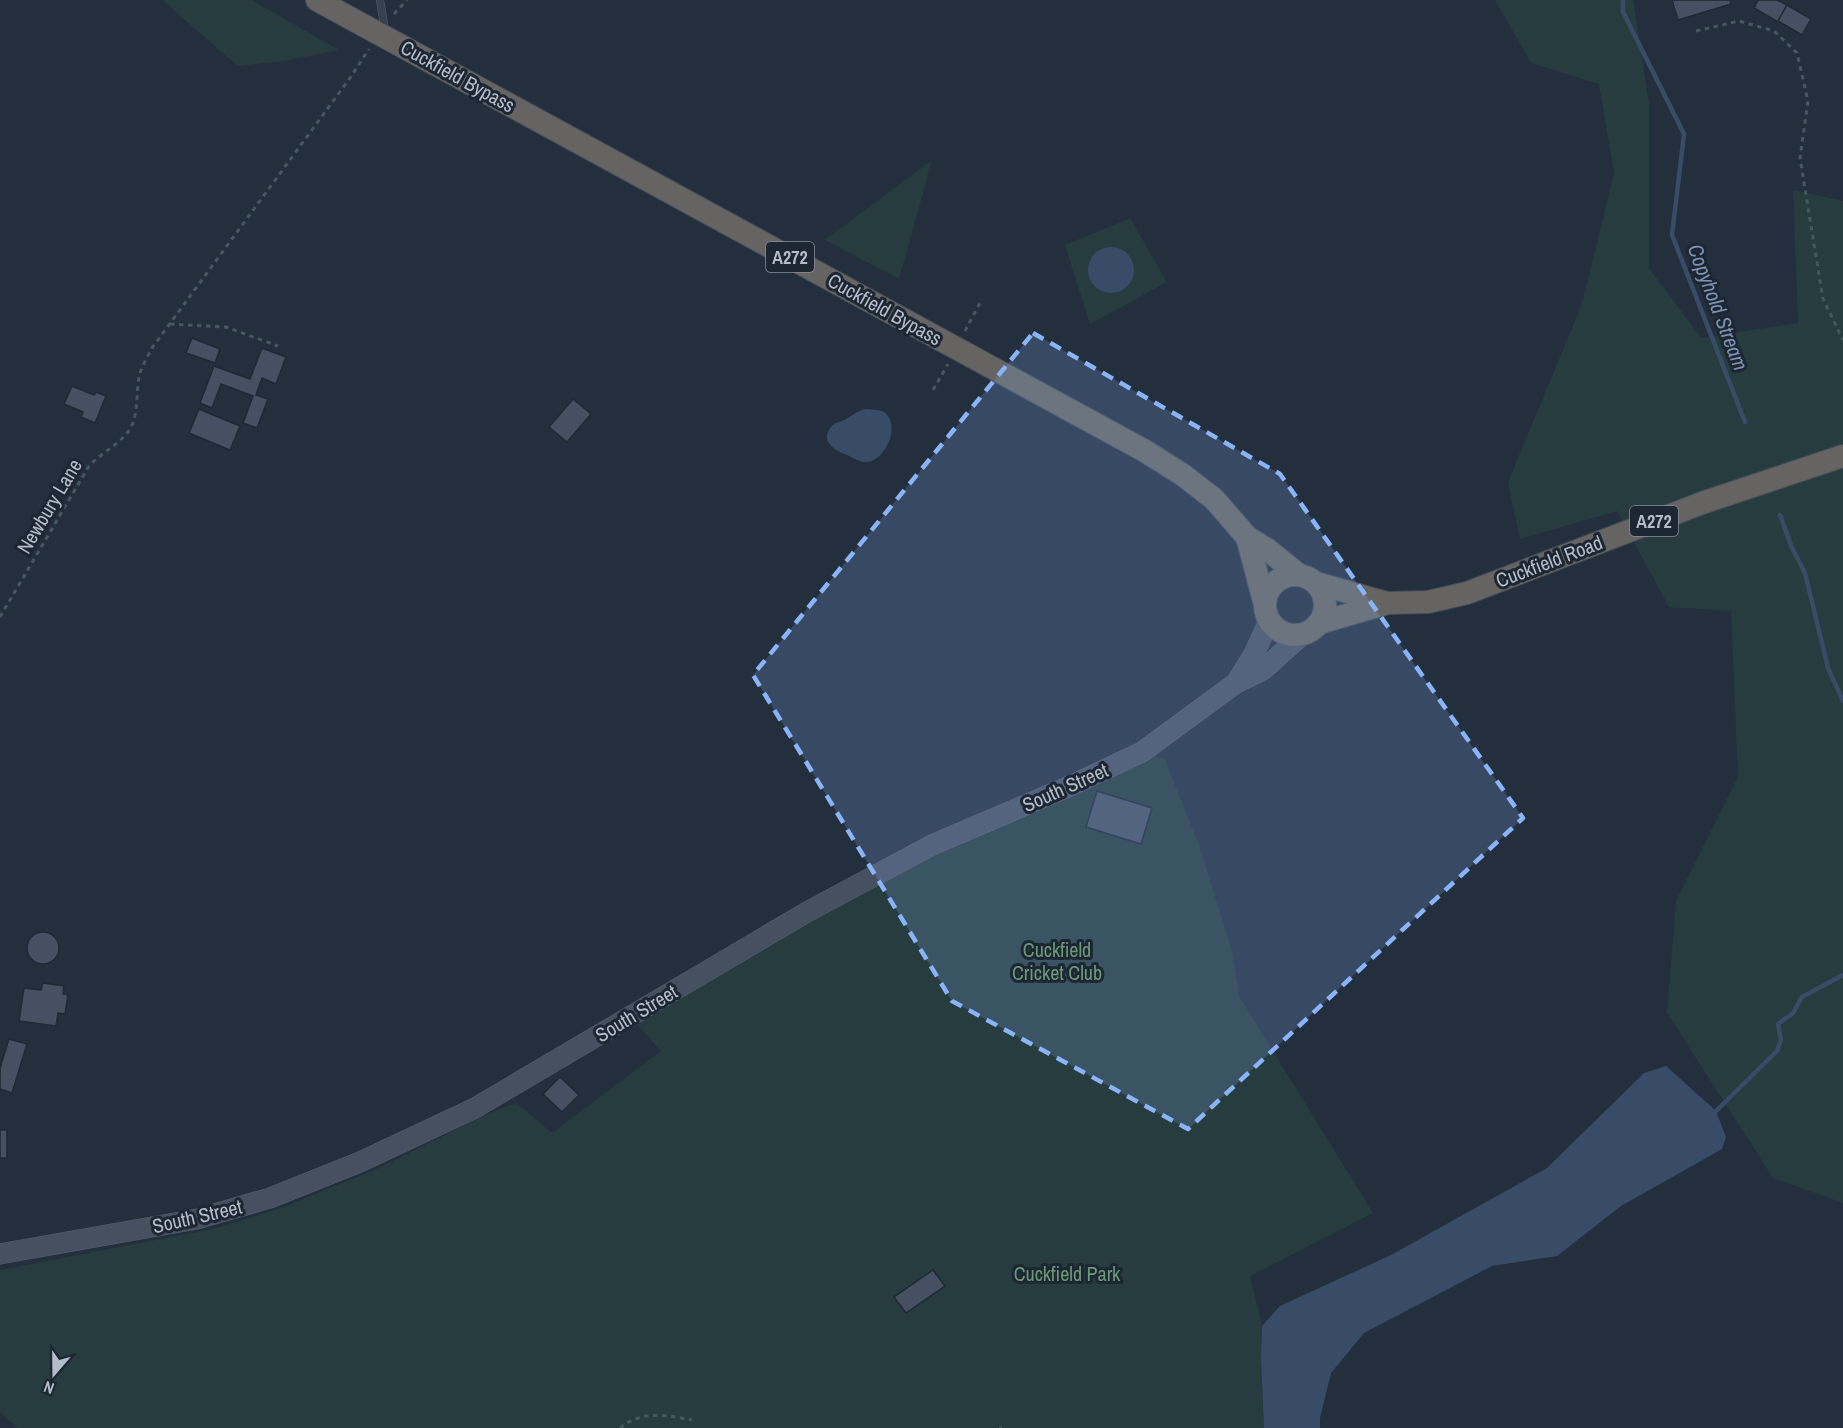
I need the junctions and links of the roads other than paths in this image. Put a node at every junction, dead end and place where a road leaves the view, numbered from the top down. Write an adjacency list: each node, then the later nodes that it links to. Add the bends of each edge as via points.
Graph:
1 (317, 0): 3 (highway, Cuckfield Bypass / A272)
2 (380, 0): 3 (lane)
3 (381, 29): 5 (highway, Cuckfield Bypass / A272, via 1145,451 1214,499)
4 (1843, 456): 7 (highway, Cuckfield Road / A272, via 1702,503 1467,593 1428,602)
5 (1246, 537): 6 (highway, Cuckfield Bypass / A272); 8 (highway, Cuckfield Bypass / A272)
6 (1308, 579): 7 (highway, Cuckfield Road / A272); 8 (highway, via 1289,575 1273,584 1267,592); 9 (highway, via 1321,589 1325,603 1325,611)
7 (1388, 603): 9 (highway, Cuckfield Road / A272)
8 (1266, 611): 9 (highway, via 1275,628 1284,633); 10 (main road, South Street, via 1259,645)
9 (1311, 629): 10 (main road, South Street, via 1263,670)
10 (1236, 683): 11 (main road, South Street, via 1142,752 932,846 807,912 475,1108 360,1162 270,1198 197,1219)
11 (0, 1254)

